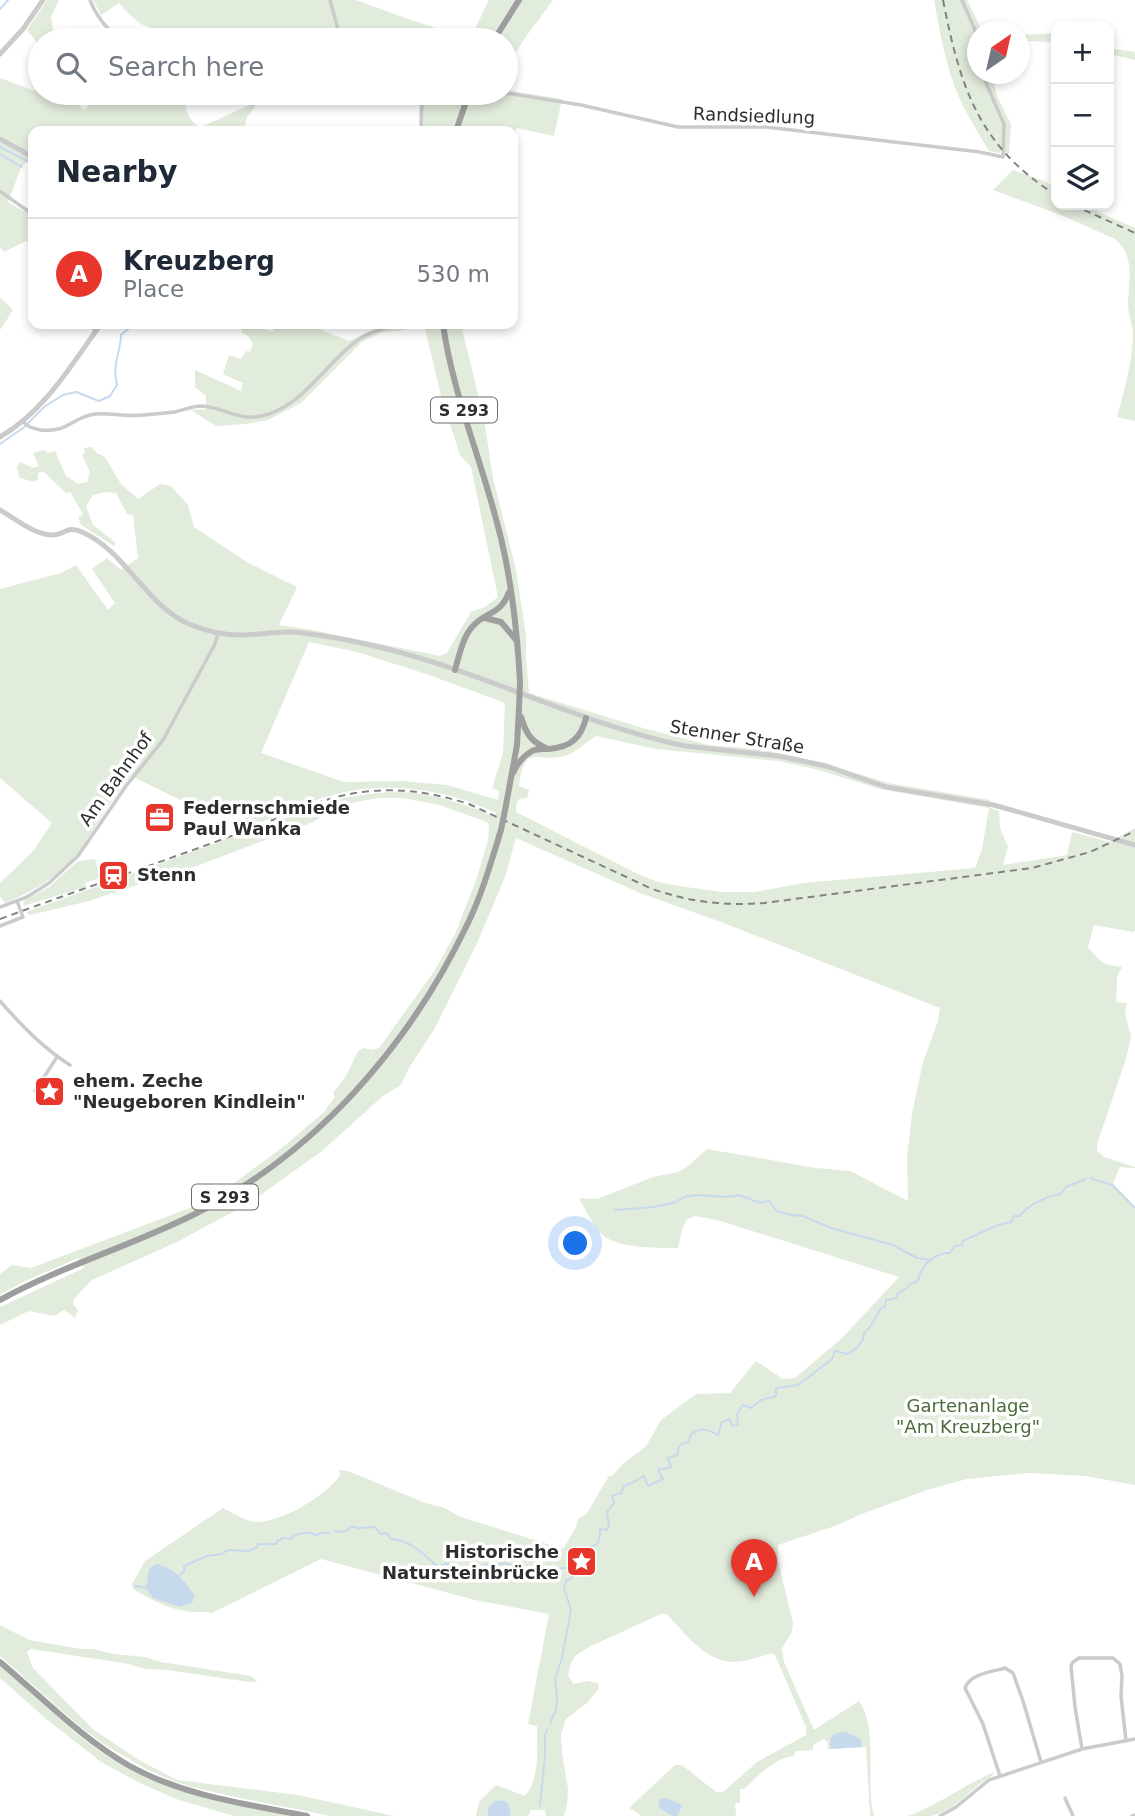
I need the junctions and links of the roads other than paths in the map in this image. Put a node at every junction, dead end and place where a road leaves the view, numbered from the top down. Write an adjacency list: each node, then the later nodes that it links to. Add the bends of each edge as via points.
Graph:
1 (43, 0): 10 (street)
2 (90, 0): 7 (street)
3 (330, 0): 8 (street)
4 (519, 0): 9 (highway)
5 (962, 0): 6 (street)
6 (971, 21)
7 (107, 28)
8 (338, 28)
9 (502, 28)
10 (0, 54)
11 (986, 84): 12 (street, Randsiedlung, via 1004,124 1003,157 780,128 678,127)
12 (518, 95)
13 (422, 105): 15 (street)
14 (465, 105): 16 (highway)
15 (422, 126)
16 (458, 126)
17 (0, 139): 18 (street)
18 (28, 154)
19 (1, 192): 20 (street)
20 (28, 211)
21 (380, 329): 24 (street, via 354,343 303,393 270,414 248,417 199,406 135,416 96,414 52,431 27,427)
22 (444, 329): 27 (highway, S 293)
23 (96, 330): 24 (street, via 69,371)
24 (23, 421): 25 (street)
25 (0, 438)
26 (0, 510): 29 (street, Stenner Straße, via 42,533 54,535 71,528 81,531 121,561 160,606 188,624)
27 (511, 588): 28 (highway, via 499,609); 30 (highway, S 293)
28 (483, 618): 30 (highway, via 501,622); 31 (highway, via 469,631)
29 (218, 633): 31 (street, Stenner Straße, via 315,635); 37 (street, Am Bahnhof, via 163,740 78,856 49,883)
30 (517, 642): 32 (highway, S 293, bridge)
31 (455, 670): 33 (street, Stenner Straße)
32 (519, 710): 34 (highway, via 526,733); 35 (highway, S 293)
33 (586, 718): 34 (highway, via 573,742); 36 (street, Stenner Straße, via 685,746 827,766 886,787 994,805)
34 (547, 749): 35 (highway, via 527,755)
35 (513, 773): 44 (highway, S 293, bridge, via 501,830 468,924 429,994 352,1095 271,1166 227,1196)
36 (1135, 845)
37 (17, 901): 38 (street, Am Bahnhof); 39 (street, via 23,917)
38 (0, 907)
39 (0, 926)
40 (0, 1001): 41 (street)
41 (57, 1057): 42 (street); 43 (street)
42 (70, 1065)
43 (35, 1091)
44 (0, 1300)
45 (0, 1662): 52 (highway, via 86,1736 145,1774 195,1793)
46 (1135, 1739): 47 (street)
47 (1126, 1741): 48 (street); 48 (street, via 1120,1664 1113,1658 1079,1658 1070,1666)
48 (1082, 1749): 49 (street)
49 (1041, 1762): 50 (street); 50 (street, via 1013,1673 1005,1668 971,1678 965,1688)
50 (1000, 1776): 53 (street)
51 (1065, 1798): 54 (street)
52 (307, 1816)
53 (940, 1816)
54 (1073, 1816)

